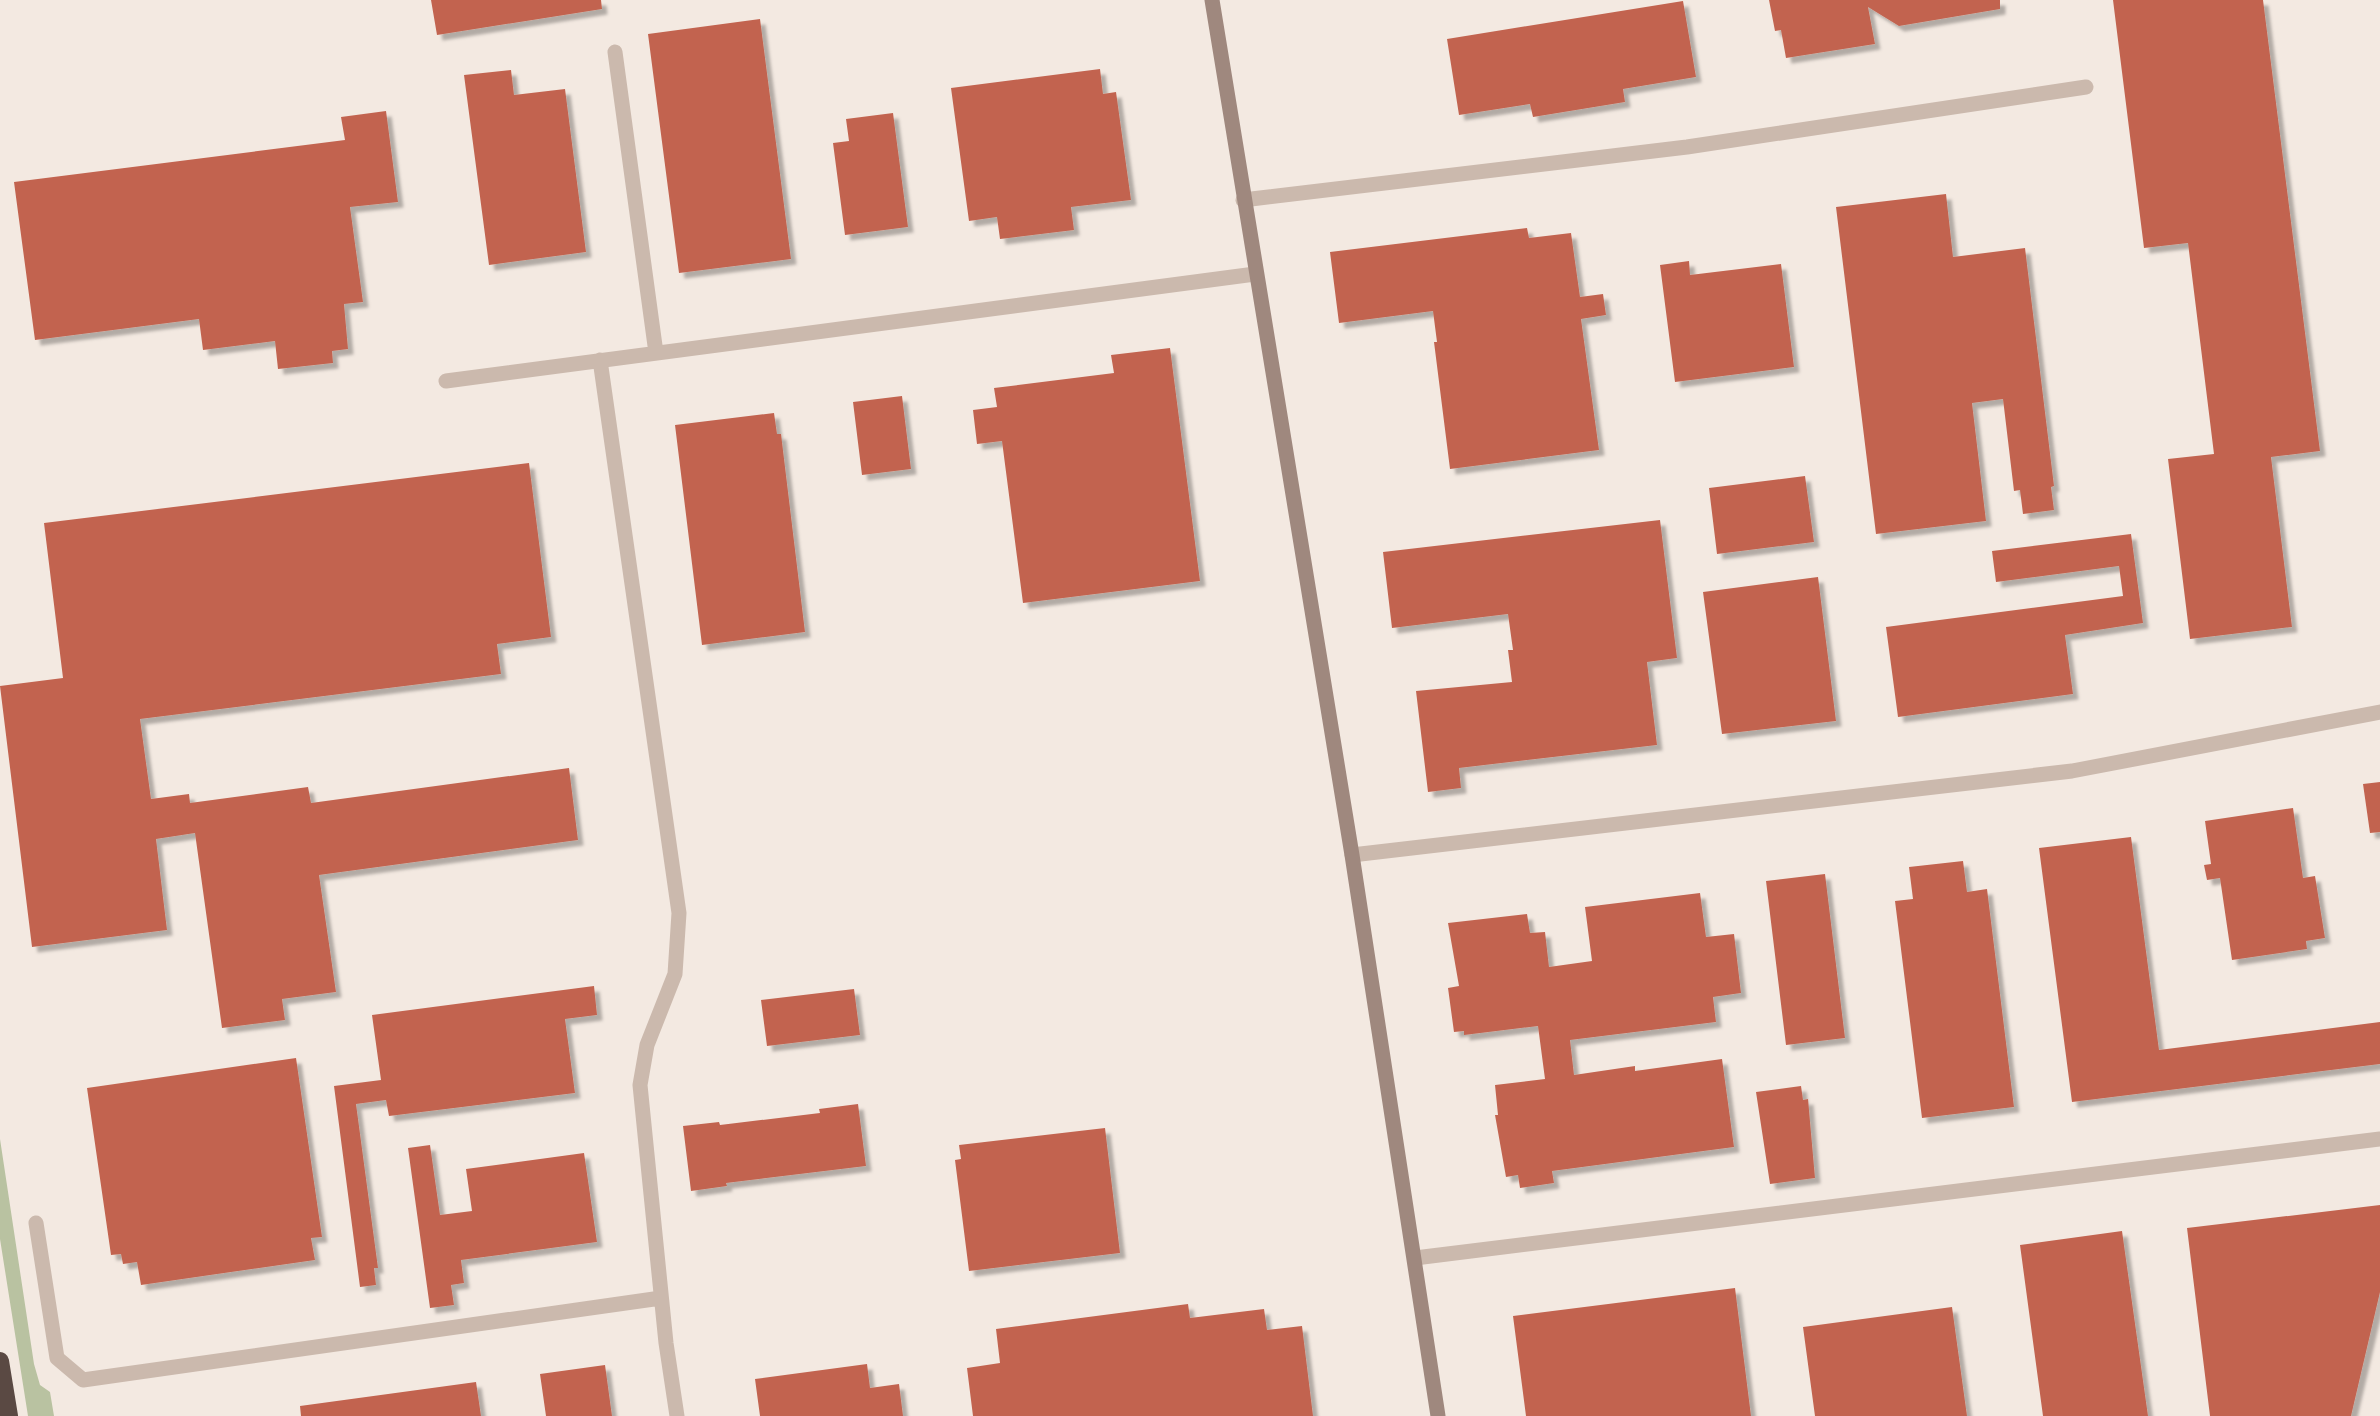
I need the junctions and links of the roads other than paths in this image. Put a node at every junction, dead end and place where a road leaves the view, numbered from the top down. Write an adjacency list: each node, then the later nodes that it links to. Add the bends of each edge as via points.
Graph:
1 (1212, 0): 4 (street)
2 (615, 52): 6 (street)
3 (2086, 87): 4 (street, via 1687,147)
4 (1243, 200): 5 (street)
5 (1256, 274): 6 (street); 10 (street)
6 (656, 353): 7 (street)
7 (600, 360): 8 (street); 14 (street, via 679,913 675,974 647,1046 640,1085)
8 (446, 381)
9 (2380, 712): 10 (street, via 2072,771)
10 (1352, 855): 13 (street)
11 (2380, 1139): 13 (street)
12 (36, 1223): 14 (street, via 57,1358 83,1380)
13 (1415, 1258): 18 (street)
14 (662, 1298): 17 (street)
15 (0, 1361): 16 (highway)
16 (9, 1416)
17 (677, 1416)
18 (1438, 1416)

